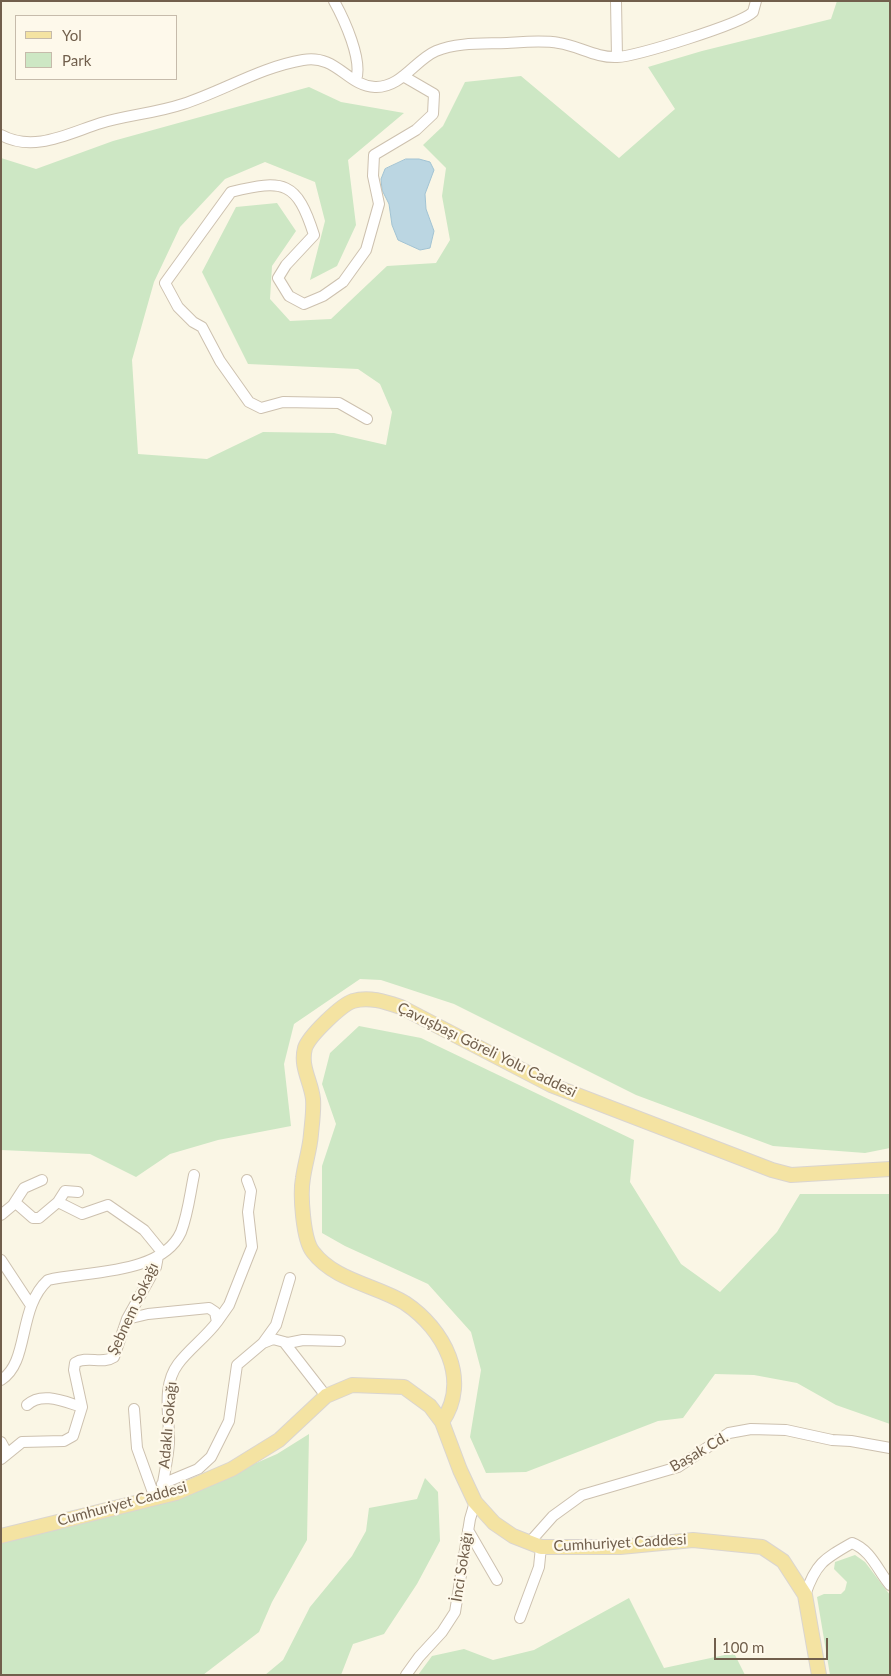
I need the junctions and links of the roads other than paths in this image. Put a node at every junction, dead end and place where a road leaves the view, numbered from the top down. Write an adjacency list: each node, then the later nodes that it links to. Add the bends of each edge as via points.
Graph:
1 (334, 1): 6 (street, via 348,30 358,68)
2 (616, 1): 4 (street)
3 (756, 1): 4 (street, via 753,12 746,17)
4 (617, 57): 5 (street, via 588,53 558,42 459,45 434,52)
5 (402, 76): 6 (street, via 384,87 369,86); 8 (street, via 434,94 433,114 416,130 374,155 373,176 379,204 366,250 343,282 304,304 289,296 278,278 314,235 295,193 277,185 261,184 231,192 165,283 178,307 202,327 249,402 261,408 283,402 339,404)
6 (356, 80): 7 (street, via 328,61 301,60 183,104 115,119 45,142 23,143)
7 (1, 135)
8 (367, 419)
9 (890, 1169): 31 (main road, Çavuşbaşı Göreli Yolu Caddesi, via 791,1175 772,1170 551,1084 401,1007 378,1000 352,1001 310,1037 305,1048 304,1071 313,1099 311,1135 302,1180 304,1226 312,1252 329,1267 404,1304 430,1327 446,1347 455,1378 448,1412)
10 (194, 1175): 17 (street, via 180,1233)
11 (42, 1180): 15 (street, via 24,1188)
12 (247, 1180): 22 (street, Adaklı Sokağı, via 251,1191 248,1212 252,1247 229,1305)
13 (78, 1192): 14 (street, via 65,1191)
14 (58, 1202): 15 (street, via 35,1218 22,1207); 17 (street, via 82,1214 108,1205 144,1230)
15 (13, 1205): 16 (street)
16 (1, 1215)
17 (160, 1254): 20 (street, via 126,1268 48,1280 39,1287); 21 (street, Şebnem Sokağı)
18 (1, 1260): 20 (street)
19 (290, 1278): 25 (street, via 276,1325)
20 (30, 1304): 26 (street, via 13,1368)
21 (127, 1319): 22 (street, via 209,1308 215,1312); 29 (street, Şebnem Sokağı, via 114,1357 108,1360 81,1359 76,1363 74,1370)
22 (218, 1322): 35 (street, Adaklı Sokağı, via 178,1363 172,1374 167,1392 169,1444)
23 (340, 1340): 24 (street)
24 (284, 1342): 25 (street, via 273,1340); 27 (street)
25 (263, 1343): 35 (street, via 237,1365 229,1421 211,1457)
26 (1, 1380)
27 (326, 1396): 31 (main road, Cumhuriyet Caddesi, via 352,1385 404,1387 430,1406); 35 (main road, Cumhuriyet Caddesi, via 279,1440 232,1469 176,1493)
28 (27, 1405): 29 (street, via 32,1400 50,1398)
29 (82, 1407): 34 (street, Şebnem Sokağı, via 73,1436 64,1441 22,1442)
30 (134, 1410): 35 (street, via 137,1448)
31 (442, 1422): 36 (main road, Cumhuriyet Caddesi)
32 (1, 1442): 34 (street, Şebnem Sokağı)
33 (890, 1448): 39 (street, Başak Cd., via 786,1430 751,1429 729,1433 678,1467 582,1495 553,1516)
34 (4, 1456)
35 (159, 1493): 38 (main road, Cumhuriyet Caddesi)
36 (475, 1502): 37 (street, İnci Sokağı); 39 (main road, Cumhuriyet Caddesi, via 494,1523 512,1536)
37 (468, 1530): 41 (street); 44 (street, İnci Sokağı, via 455,1612)
38 (1, 1536)
39 (535, 1545): 42 (main road, Cumhuriyet Caddesi, via 620,1546 693,1540 762,1547 783,1561); 43 (street, via 539,1567)
40 (888, 1579): 42 (street, via 868,1554 852,1543 824,1559 812,1577)
41 (497, 1580)
42 (806, 1595): 45 (main road, Cumhuriyet Caddesi)
43 (520, 1618)
44 (406, 1675)
45 (819, 1675)

